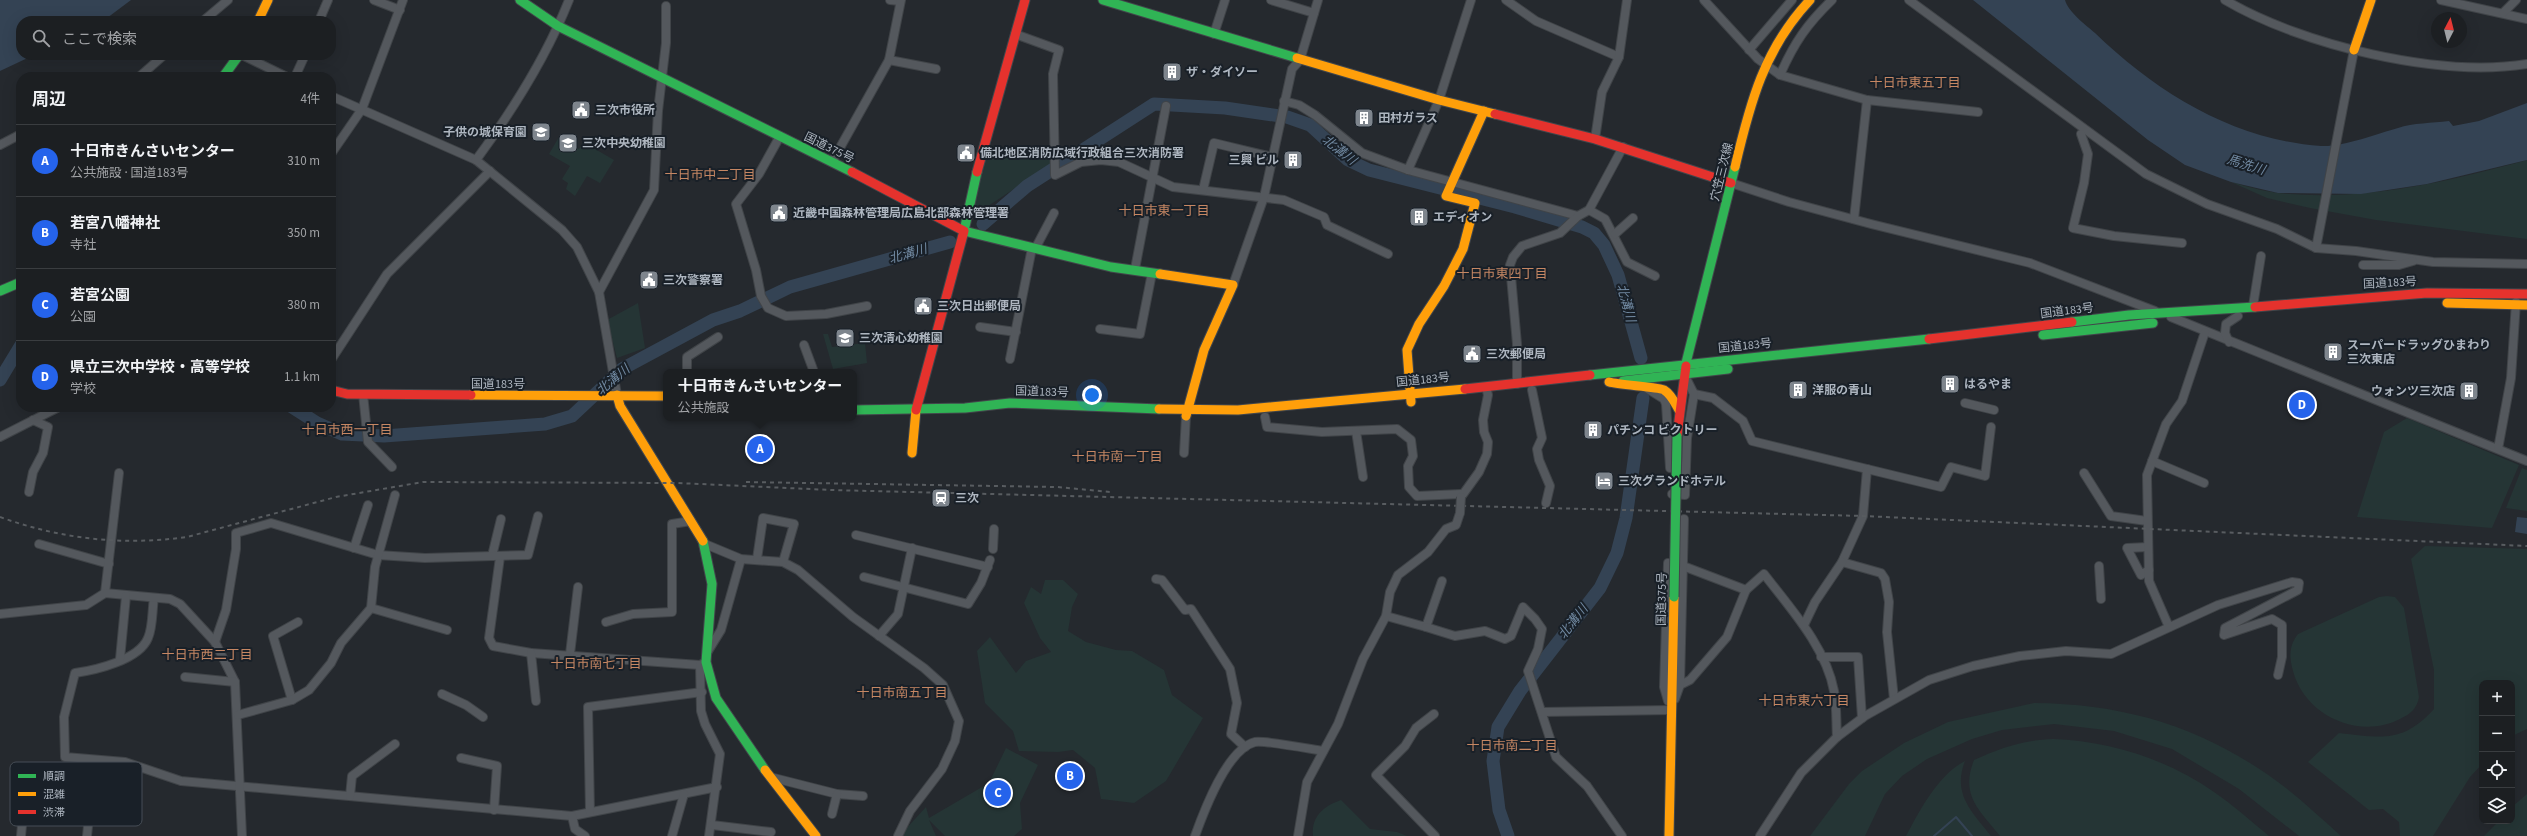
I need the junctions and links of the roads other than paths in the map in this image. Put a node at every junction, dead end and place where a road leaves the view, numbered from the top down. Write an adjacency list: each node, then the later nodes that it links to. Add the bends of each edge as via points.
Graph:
1 (228, 0): 31 (street)
2 (268, 0): 32 (main road)
3 (328, 0): 33 (street)
4 (374, 0): 28 (street)
5 (403, 0): 28 (street)
6 (520, 0): 35 (main road, 国道375号)
7 (569, 0): 35 (street)
8 (890, 0): 26 (street)
9 (1025, 0): 36 (main road)
10 (1103, 0): 37 (main road)
11 (1225, 0): 37 (street)
12 (1271, 0): 29 (street)
13 (1318, 0): 29 (street)
14 (1471, 0): 57 (street)
15 (1506, 0): 40 (street, via 1536,21)
16 (1627, 0): 40 (street)
17 (1704, 0): 38 (street)
18 (1792, 0): 38 (street)
19 (1810, 0): 48 (main road, 穴笠三次線, via 1778,38)
20 (1832, 0): 54 (street, via 1810,22 1794,45)
21 (1909, 0): 90 (street, via 2146,174 2207,204 2278,228)
22 (2225, 0): 39 (street, via 2287,31)
23 (2371, 0): 39 (main road)
24 (2441, 0): 30 (street)
25 (2516, 0): 30 (street)
26 (900, 1): 45 (street)
27 (666, 6): 55 (street, via 666,43)
28 (400, 10): 61 (street)
29 (1314, 13): 46 (street)
30 (2504, 13): 34 (street)
31 (209, 16)
32 (260, 16)
33 (322, 16)
34 (2527, 19)
35 (558, 26): 55 (main road, 国道375号); 72 (street, via 545,54 505,122)
36 (1015, 34): 76 (street, via 1059,50 1053,74 1056,175 1080,162 1101,160 1119,162); 86 (main road, via 985,138)
37 (1214, 34): 46 (main road)
38 (1749, 50): 48 (street)
39 (2354, 50): 47 (street, via 2403,60 2466,66); 90 (street)
40 (1619, 57): 67 (street, via 1602,92)
41 (158, 60): 50 (street)
42 (237, 60): 51 (main road)
43 (251, 60): 52 (street)
44 (303, 60): 53 (street)
45 (888, 60): 49 (street); 73 (street)
46 (1300, 60): 57 (main road); 59 (street, via 1292,69)
47 (2527, 64)
48 (1765, 66): 54 (street); 78 (main road, 穴笠三次線)
49 (936, 69)
50 (145, 72)
51 (227, 72)
52 (276, 72)
53 (297, 72)
54 (1780, 75): 58 (street)
55 (661, 78): 66 (main road, 国道375号); 102 (street, via 654,190)
56 (336, 98): 61 (street)
57 (1439, 100): 62 (main road); 74 (street)
58 (1867, 100): 63 (street); 85 (street)
59 (1284, 101): 71 (street); 74 (street, via 1298,105 1315,115 1362,153)
60 (1166, 106): 76 (street)
61 (362, 109): 69 (street); 72 (street)
62 (1484, 111): 67 (main road); 77 (main road)
63 (1978, 112)
64 (2081, 134): 88 (street, via 2088,154 2084,183 2072,228 2114,236)
65 (16, 137): 68 (street)
66 (779, 138): 73 (main road, 国道375号); 108 (street, via 759,174 736,204 764,301 775,312 786,316 826,314)
67 (1595, 139): 70 (main road)
68 (0, 145)
69 (336, 147)
70 (1623, 147): 78 (main road); 81 (street)
71 (1272, 157): 79 (street, via 1214,142); 80 (street)
72 (476, 160): 75 (street)
73 (832, 162): 86 (main road, 国道375号)
74 (1408, 170): 77 (street)
75 (490, 171): 102 (street, via 562,230 577,247); 121 (street, via 387,274)
76 (1152, 178): 79 (street, via 1173,187); 96 (street)
77 (1453, 181): 83 (street); 137 (main road, via 1446,196 1476,203 1463,249 1444,286 1419,324 1407,350)
78 (1731, 183): 85 (street); 123 (main road, 穴笠三次線)
79 (1203, 190): 80 (street)
80 (1264, 196): 91 (street, via 1284,200 1324,217 1327,225); 100 (street)
81 (1589, 210): 83 (street); 87 (street, via 1605,219)
82 (1054, 213): 89 (street)
83 (1578, 216): 128 (street, via 1560,233 1522,246 1513,257 1510,266)
84 (1633, 218): 87 (street)
85 (1854, 219): 105 (street, via 2030,263)
86 (964, 231): 89 (main road, 国道375号); 140 (main road, via 940,312)
87 (1615, 234): 98 (street, via 1627,262)
88 (2182, 243)
89 (1033, 248): 96 (main road, 国道375号); 116 (street)
90 (2316, 248): 93 (street)
91 (1388, 254)
92 (2261, 256): 109 (street)
93 (2416, 260): 94 (street); 95 (street, via 2399,265)
94 (2527, 264)
95 (2363, 265)
96 (1135, 269): 97 (main road, 国道375号)
97 (1152, 273): 100 (main road, 国道375号); 115 (street, via 1140,334)
98 (1655, 276)
99 (16, 284): 101 (main road)
100 (1233, 285): 144 (main road, via 1204,350)
101 (0, 292)
102 (599, 292): 135 (street)
103 (2517, 294): 104 (main road, 国道183号); 106 (street); 109 (main road, 国道183号, via 2341,298)
104 (2527, 294)
105 (2126, 300): 110 (street); 111 (street, via 2126,308)
106 (2516, 305): 107 (main road, 国道183号); 112 (main road, 国道183号, via 2432,302); 150 (street, via 2511,378)
107 (2527, 305)
108 (867, 306)
109 (2253, 306): 110 (main road, 国道183号)
110 (2164, 315): 111 (main road, 国道183号); 113 (street)
111 (2121, 316): 123 (main road, 国道183号, via 1904,342)
112 (2238, 316): 113 (main road, 国道183号); 119 (street, via 2226,324 2225,333)
113 (2182, 320): 117 (street); 126 (main road, 国道183号)
114 (980, 327): 116 (street)
115 (1100, 329)
116 (1016, 332): 122 (street)
117 (2205, 332): 119 (street); 153 (street, via 2182,401 2166,424)
118 (718, 337): 124 (street, via 687,357)
119 (2229, 342): 150 (street)
120 (804, 345): 125 (street)
121 (336, 352)
122 (1010, 359)
123 (1686, 363): 126 (main road, 国道375号); 128 (main road, 国道183号)
124 (687, 369)
125 (813, 369)
126 (1684, 374): 127 (main road, 国道183号); 134 (street); 141 (main road, 国道375号)
127 (1609, 382): 129 (main road, via 1634,387); 130 (main road, 国道183号)
128 (1517, 384): 132 (main road, 国道183号)
129 (1644, 386): 134 (street, via 1664,399 1666,404 1670,498 1685,495 1687,438); 141 (main road, via 1654,385 1669,392)
130 (1532, 390): 132 (main road, 国道183号); 164 (street, via 1542,438 1537,449 1539,460 1550,486)
131 (336, 391): 133 (main road, 国道183号)
132 (1487, 391): 137 (main road, 国道183号); 163 (street, via 1483,420 1488,442 1487,454 1480,472)
133 (363, 394): 135 (main road, 国道183号); 155 (street, via 368,442)
134 (1694, 394): 156 (street, via 1713,398 1743,421 1752,441)
135 (617, 395): 136 (main road, 国道183号); 170 (main road, via 620,406)
136 (663, 396)
137 (1410, 398): 144 (main road, 国道183号); 145 (main road, 国道183号)
138 (1965, 403): 142 (street)
139 (857, 410): 140 (main road, 国道183号)
140 (916, 410): 144 (main road, 国道183号, via 1010,403); 152 (main road)
141 (1679, 410): 225 (main road, 国道375号, bridge)
142 (1994, 410)
143 (49, 412): 146 (street)
144 (1186, 413): 145 (main road, 国道183号); 151 (street)
145 (1265, 417): 148 (street, via 1267,427 1322,432)
146 (33, 420): 149 (street); 161 (street, via 48,427 42,453 33,472)
147 (1991, 427): 156 (street, via 1985,476 1951,467 1941,487)
148 (1356, 430): 159 (street); 163 (street, via 1397,429 1412,440 1413,456 1408,466 1409,487 1417,496)
149 (0, 437)
150 (2498, 449): 154 (street)
151 (1184, 453)
152 (912, 454)
153 (2152, 461): 160 (street); 171 (street, via 2147,475)
154 (2527, 461)
155 (392, 467)
156 (1867, 469): 185 (street, via 1863,516)
157 (120, 473): 186 (street)
158 (2084, 473): 171 (street, via 2111,516)
159 (1362, 477)
160 (2204, 483)
161 (30, 492)
162 (395, 495): 180 (street)
163 (1461, 496): 202 (street, bridge, via 1456,525 1446,529 1428,552 1398,575 1390,592)
164 (1546, 503)
165 (368, 505): 177 (street)
166 (538, 516): 181 (street, via 528,555)
167 (1669, 518): 225 (street, via 1664,687)
168 (502, 519): 181 (street)
169 (1684, 519): 187 (street)
170 (691, 521): 175 (main road); 204 (street, via 672,524 672,612 633,614)
171 (2148, 522): 176 (street)
172 (994, 529): 179 (street)
173 (856, 536): 178 (street)
174 (39, 544): 186 (street)
175 (705, 544): 182 (street); 215 (main road, via 712,584)
176 (2148, 547): 189 (street); 189 (street, via 2127,548 2141,575)
177 (354, 548): 180 (street); 210 (street, via 271,523 236,533 236,549 226,610)
178 (912, 548): 194 (street); 194 (street, via 989,563 968,604)
179 (993, 549)
180 (378, 555): 181 (street, via 425,558); 200 (street)
181 (496, 556): 211 (street, via 489,638 493,646)
182 (741, 559): 183 (street); 215 (street, via 721,630)
183 (757, 559): 184 (street); 184 (street, via 763,518 794,524)
184 (783, 562): 209 (street, via 798,570)
185 (1842, 562): 205 (street, via 1815,602); 222 (street, via 1881,573 1885,579 1889,602 1887,632)
186 (109, 564): 196 (street)
187 (1683, 566): 195 (street); 219 (street)
188 (2099, 566): 199 (street)
189 (2149, 570): 207 (street, via 2149,581)
190 (864, 577): 194 (street)
191 (1156, 579): 233 (street, via 1162,580 1185,610 1190,609 1230,669 1237,703 1231,734)
192 (1442, 581): 206 (street)
193 (578, 587): 212 (street)
194 (903, 588): 209 (street, via 898,614)
195 (1746, 590): 205 (street, via 1764,574); 219 (street, via 1727,637 1690,680)
196 (105, 593): 197 (street); 201 (street, via 86,605)
197 (126, 596): 198 (street); 214 (street)
198 (154, 598): 210 (street, via 170,599 180,604); 214 (street, via 148,638 136,653)
199 (2101, 599)
200 (371, 608): 208 (street); 223 (street, via 341,642 331,664 309,690)
201 (0, 614)
202 (1386, 616): 206 (street); 234 (street, via 1363,659 1338,724)
203 (298, 622): 223 (street, via 273,636)
204 (606, 622)
205 (1804, 625): 213 (street)
206 (1426, 627): 226 (street, via 1455,636 1485,631 1505,639 1511,636 1523,607 1542,630 1538,648 1528,671)
207 (2169, 627): 216 (street, via 2225,602 2292,582 2299,583 2298,590 2224,628 2224,635 2272,619 2282,626 2282,657); 222 (street, via 2111,654 2066,651 2020,656 1973,666 1929,680)
208 (447, 630)
209 (879, 636): 260 (street, via 943,685 959,721 955,740 942,769 910,811)
210 (215, 642): 218 (street)
211 (531, 653): 212 (street); 224 (street)
212 (570, 654): 215 (street)
213 (1821, 657): 230 (street, via 1858,657); 231 (street, via 1834,691)
214 (120, 659): 236 (street, via 101,669 75,673 64,717 65,757)
215 (705, 660): 220 (street); 238 (main road, via 713,691 723,711)
216 (2278, 676)
217 (185, 678): 218 (street)
218 (235, 682): 228 (street)
219 (1680, 685): 225 (street)
220 (702, 692): 240 (street, via 701,711 720,754); 246 (street, via 588,707)
221 (442, 694): 229 (street, via 466,705)
222 (1894, 699): 230 (street)
223 (292, 700): 228 (street)
224 (536, 700)
225 (1671, 710): 226 (street); 265 (main road, 国道375号)
226 (1542, 712): 264 (street, via 1556,757 1587,786)
227 (1434, 714): 263 (street, via 1416,728 1405,746 1376,775)
228 (238, 715): 239 (street)
229 (483, 717)
230 (1862, 718): 231 (street)
231 (1837, 737): 266 (street, via 1801,773)
232 (395, 744): 243 (street, via 352,776)
233 (1245, 747): 234 (street, via 1261,742); 261 (street, via 1234,758 1208,802)
234 (1323, 751): 262 (street, via 1307,782)
235 (461, 758): 245 (street, via 497,766)
236 (125, 762)
237 (142, 768): 239 (street, via 181,781)
238 (770, 777): 242 (street); 259 (main road)
239 (242, 786): 243 (street); 255 (street)
240 (717, 787): 241 (street); 249 (street)
241 (684, 794): 246 (street); 257 (street)
242 (837, 794): 244 (street); 247 (street)
243 (350, 796): 245 (street)
244 (863, 796)
245 (494, 810): 248 (street)
246 (590, 812): 248 (street)
247 (832, 814)
248 (572, 816): 256 (street, via 575,829)
249 (712, 825): 252 (street); 258 (street)
250 (22, 826): 253 (street)
251 (88, 826): 254 (street)
252 (770, 832)
253 (21, 836)
254 (87, 836)
255 (242, 836)
256 (585, 836)
257 (672, 836)
258 (709, 836)
259 (816, 836)
260 (898, 836)
261 (1195, 836)
262 (1298, 836)
263 (1435, 836)
264 (1622, 836)
265 (1669, 836)
266 (1760, 836)

